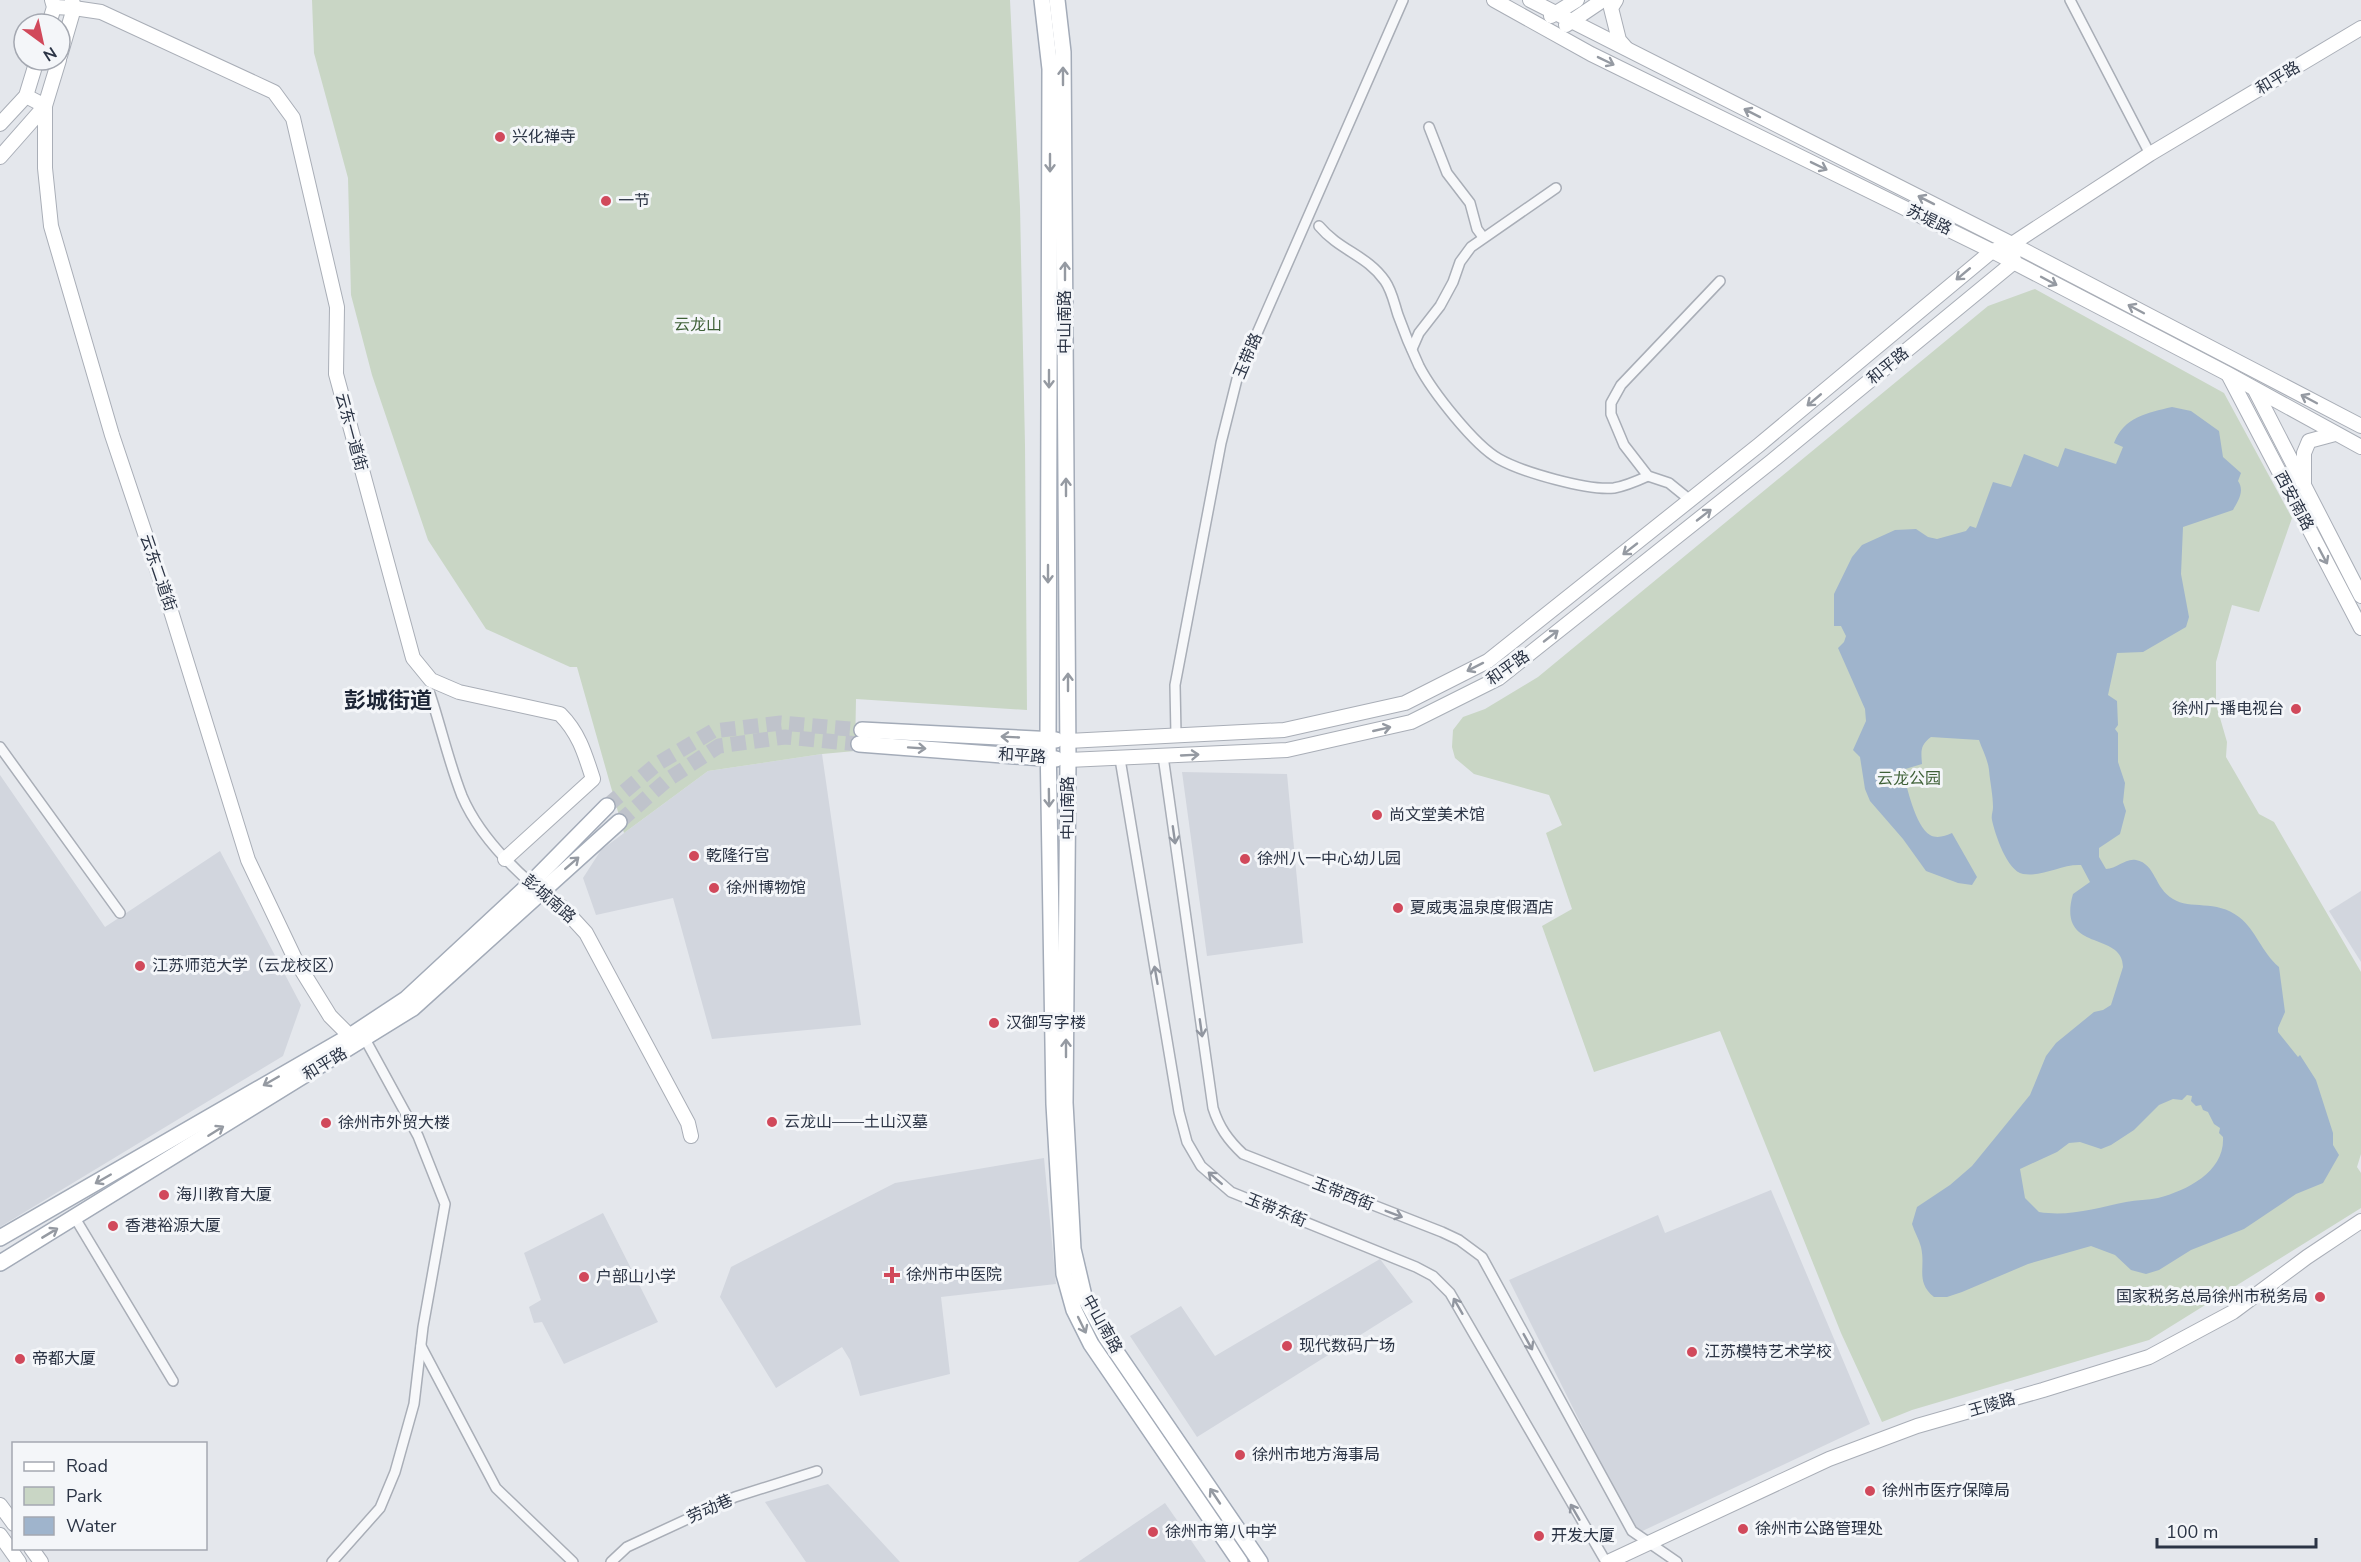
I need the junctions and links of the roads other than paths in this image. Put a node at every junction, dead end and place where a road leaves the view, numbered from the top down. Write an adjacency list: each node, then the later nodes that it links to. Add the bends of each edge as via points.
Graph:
1 (1042, 0): 47 (main road, 中山南路, one-way to 47, via 1050,69)
2 (1057, 0): 48 (main road, 中山南路, one-way to 2, via 1063,52)
3 (1403, 0): 46 (street, 玉带路, via 1237,379 1175,685)
4 (1494, 0): 14 (main road, 苏堤路)
5 (1530, 0): 12 (main road, 苏堤路)
6 (1577, 0): 12 (main road)
7 (1603, 0): 13 (main road)
8 (1616, 0): 17 (main road, via 1611,8 1619,40)
9 (2070, 0): 24 (street)
10 (53, 4): 11 (main road, 云东一道街)
11 (73, 4): 56 (main road, 云东一道街, via 101,12 274,92 293,118 337,307 336,374 413,658 431,680 459,692 560,714 581,740 593,780)
12 (1555, 13): 13 (main road, 苏堤路); 14 (main road)
13 (1572, 21): 16 (main road); 17 (main road, 苏堤路)
14 (1538, 24): 16 (main road, 苏堤路)
15 (2361, 28): 24 (main road, 和平路)
16 (1555, 33): 30 (main road, 苏堤路, one-way to 30)
17 (1627, 50): 29 (main road, 苏堤路, one-way to 17)
18 (33, 72): 20 (main road)
19 (55, 72): 21 (main road)
20 (26, 96): 21 (main road); 22 (main road)
21 (45, 106): 25 (main road); 59 (main road, 云东二道街, via 45,168 51,226 112,435 171,608 248,860 296,961 330,1016)
22 (0, 124)
23 (1429, 128): 28 (street, via 1447,173 1470,203 1477,229)
24 (2150, 154): 29 (main road, 和平路)
25 (0, 157)
26 (1556, 188): 28 (street)
27 (1319, 226): 33 (street, via 1341,247 1373,265 1386,282)
28 (1484, 237): 33 (street, via 1460,262 1440,306)
29 (2012, 244): 30 (main road, 和平路); 31 (main road); 34 (main road, 苏堤路, one-way to 29)
30 (1992, 251): 31 (main road, 苏堤路); 42 (main road, 和平路, one-way to 42)
31 (2014, 262): 35 (main road, 苏堤路, one-way to 35); 50 (main road, 和平路, one-way to 31, via 1287,750 1411,722 1498,678 1772,461)
32 (1720, 281): 40 (street, via 1621,385 1611,403 1611,414 1624,445)
33 (1412, 349): 40 (street, via 1419,366 1457,420 1500,460 1543,476 1594,488 1631,484)
34 (2241, 363): 36 (main road, 西安南路); 37 (main road, 苏堤路, one-way to 34)
35 (2228, 374): 36 (main road, 苏堤路); 44 (main road, 西安南路, one-way to 44)
36 (2255, 391): 38 (main road, 苏堤路); 41 (main road, 西安南路)
37 (2361, 426)
38 (2335, 434): 39 (main road, 苏堤路); 41 (main road, via 2309,441 2304,453)
39 (2361, 447)
40 (1648, 476): 42 (street, via 1669,483)
41 (2304, 486): 43 (main road, 西安南路)
42 (1690, 500): 46 (main road, 和平路, one-way to 46, via 1488,661 1405,703 1284,730)
43 (2361, 596)
44 (2361, 628)
45 (430, 694): 56 (street, 彭城南路, via 463,797)
46 (1176, 735): 48 (main road, 和平路)
47 (1048, 740): 48 (main road, 和平路); 51 (main road, 中山南路); 51 (main road, 和平路, one-way to 51, via 860,737)
48 (1068, 741): 53 (main road, 中山南路)
49 (0, 747): 58 (street)
50 (1163, 756): 52 (main road, 和平路); 72 (street, 玉带西街, one-way to 72, via 1218,1125 1243,1154 1442,1232 1482,1257)
51 (1048, 758): 53 (main road, 和平路); 78 (main road, 中山南路, one-way to 78, via 1054,1104 1064,1274 1074,1310 1091,1344)
52 (1120, 759): 53 (main road, 和平路); 73 (street, 玉带东街, one-way to 52, via 1450,1293 1433,1276 1231,1192 1202,1166 1187,1142)
53 (1068, 760): 79 (main road, 中山南路, one-way to 53, via 1106,1337 1084,1296 1073,1249 1065,1103)
54 (607, 806): 57 (main road, 和平路)
55 (619, 822): 57 (main road, 和平路, one-way to 55)
56 (505, 859): 57 (street, 彭城南路)
57 (536, 887): 59 (main road, 和平路, via 406,999); 60 (main road, 和平路, via 413,1008); 61 (main road, 彭城南路, via 586,933 688,1123)
58 (120, 913)
59 (350, 1036): 60 (street); 64 (main road, 和平路, one-way to 64)
60 (365, 1039): 62 (main road, 和平路, one-way to 60); 66 (street, via 418,1136 445,1204)
61 (691, 1136)
62 (75, 1218): 65 (main road, 和平路, one-way to 62); 67 (street)
63 (2361, 1221): 72 (main road, 王陵路, via 2233,1312 2149,1357 1917,1426 1829,1459)
64 (0, 1238)
65 (0, 1263)
66 (421, 1346): 75 (street, via 414,1404 384,1499); 76 (street, via 496,1488)
67 (173, 1381)
68 (817, 1471): 77 (street, 劳动巷, via 735,1497 627,1547)
69 (0, 1505): 70 (main road)
70 (12, 1521)
71 (0, 1535): 74 (main road)
72 (1643, 1545): 73 (main road, 王陵路); 80 (street, 玉带西街)
73 (1610, 1560)
74 (19, 1562)
75 (332, 1562)
76 (573, 1562)
77 (611, 1562)
78 (1240, 1562)
79 (1260, 1562)
80 (1677, 1562)

